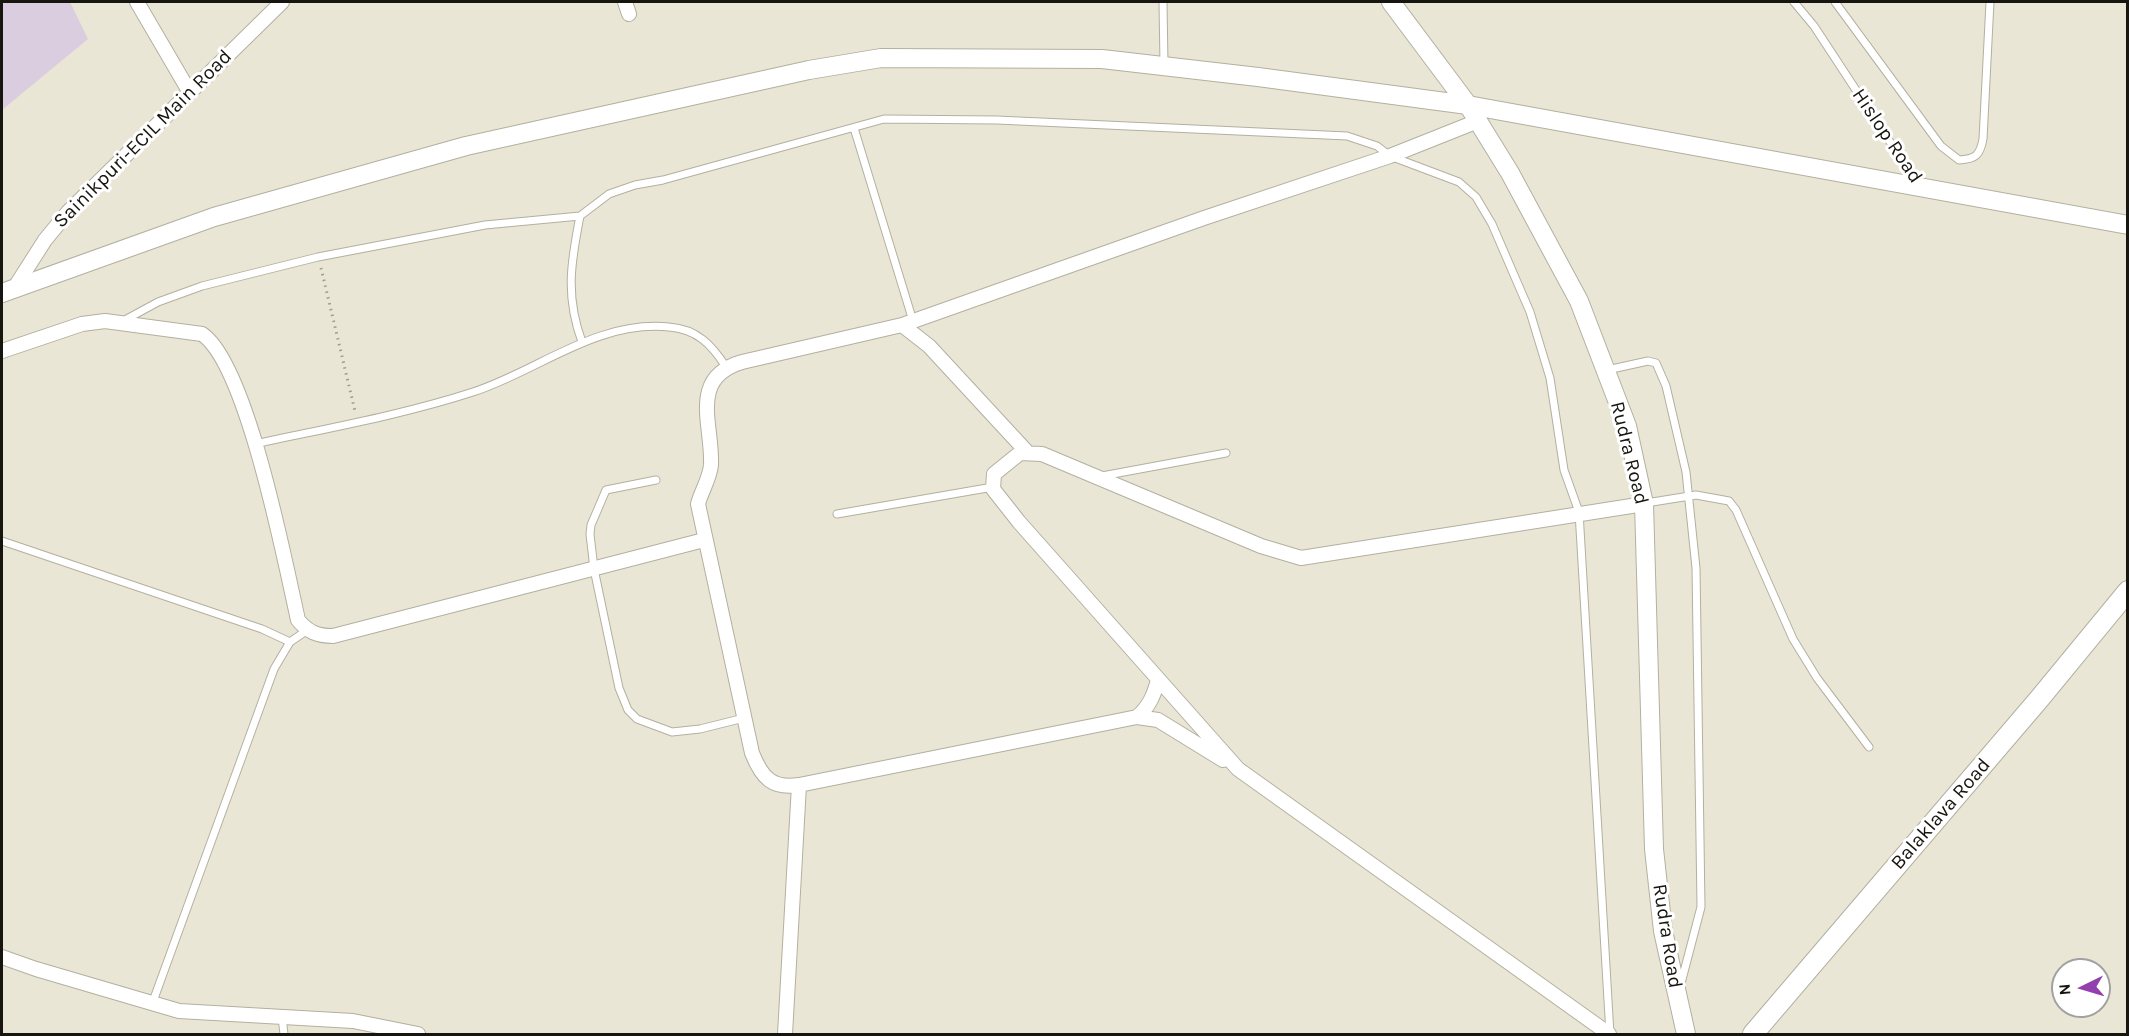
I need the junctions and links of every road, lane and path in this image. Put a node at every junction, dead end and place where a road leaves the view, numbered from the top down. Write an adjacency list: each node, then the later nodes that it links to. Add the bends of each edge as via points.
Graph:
1 (137, 2): 9 (street)
2 (282, 2): 9 (street, Sainikpuri-ECIL Main Road)
3 (1163, 2): 8 (lane)
4 (1391, 2): 10 (street, Rudra Road)
5 (1794, 2): 14 (lane, Hislop Road, via 1814,26)
6 (1835, 2): 7 (lane, via 1941,146 1959,160 1975,158 1983,139)
7 (1990, 2)
8 (1164, 67): 10 (street); 18 (street, via 1102,59 937,57 881,58 808,70 455,149 214,217)
9 (189, 91): 18 (street, Sainikpuri-ECIL Main Road, via 68,212)
10 (1468, 105): 11 (street, Rudra Road); 14 (street)
11 (1478, 121): 13 (street); 24 (street, Rudra Road, via 1558,261)
12 (854, 128): 13 (lane, via 884,119 997,120 1347,136 1377,146); 15 (lane, via 635,185 609,194); 20 (lane)
13 (1390, 156): 20 (street); 34 (lane, via 1459,182 1476,197 1492,224 1530,312 1547,367 1564,470)
14 (1920, 188): 16 (street, Hislop Road)
15 (580, 216): 17 (lane, via 485,225); 21 (lane, via 570,281)
16 (2127, 225)
17 (318, 257): 19 (lane, via 202,286 158,302); 25 (path)
18 (8, 290)
19 (120, 322): 22 (street, via 82,324); 26 (street, via 202,334 213,341 225,361)
20 (907, 323): 23 (street); 27 (street)
21 (582, 342): 23 (lane, via 639,327 670,327 705,340); 25 (lane, via 476,391)
22 (2, 351)
23 (726, 367): 36 (street, via 717,373 708,398 711,465 698,504)
24 (1606, 370): 32 (lane, via 1648,361 1656,363); 33 (street, Rudra Road, via 1627,426)
25 (358, 421): 26 (lane)
26 (255, 444): 40 (street, via 281,537 298,620)
27 (1027, 452): 29 (street, via 1042,454); 31 (street, via 1001,466 994,474)
28 (1226, 453): 29 (lane)
29 (1096, 477): 34 (street, via 1261,546 1301,558)
30 (656, 480): 38 (lane, via 615,486 602,495 591,525)
31 (993, 487): 35 (lane); 42 (street)
32 (1689, 496): 33 (lane); 45 (lane, via 1719,497 1736,510 1793,639); 49 (lane, via 1698,621 1701,907)
33 (1644, 504): 34 (street); 49 (street, Rudra Road, via 1654,849 1663,931)
34 (1579, 512): 55 (lane)
35 (837, 514)
36 (704, 540): 38 (street); 44 (street)
37 (2, 541): 41 (lane, via 262,629)
38 (594, 569): 40 (street, via 333,636); 44 (lane, via 619,688 628,710 637,719 672,732)
39 (2127, 591): 57 (main road, Balaklava Road)
40 (306, 631): 41 (lane)
41 (290, 642): 50 (lane, via 274,669)
42 (1158, 680): 43 (street, via 1155,695); 46 (street)
43 (1137, 717): 46 (street, via 1158,720 1178,730); 47 (street)
44 (744, 718): 47 (street, via 759,771 785,787)
45 (1869, 747)
46 (1238, 769): 55 (street)
47 (799, 785): 54 (street)
48 (2, 957): 50 (street)
49 (1677, 998): 56 (street, Rudra Road)
50 (152, 1004): 51 (street, via 203,1014)
51 (282, 1017): 52 (lane); 53 (street, via 353,1021)
52 (284, 1035)
53 (418, 1035)
54 (785, 1035)
55 (1610, 1035)
56 (1686, 1035)
57 (1753, 1035)

